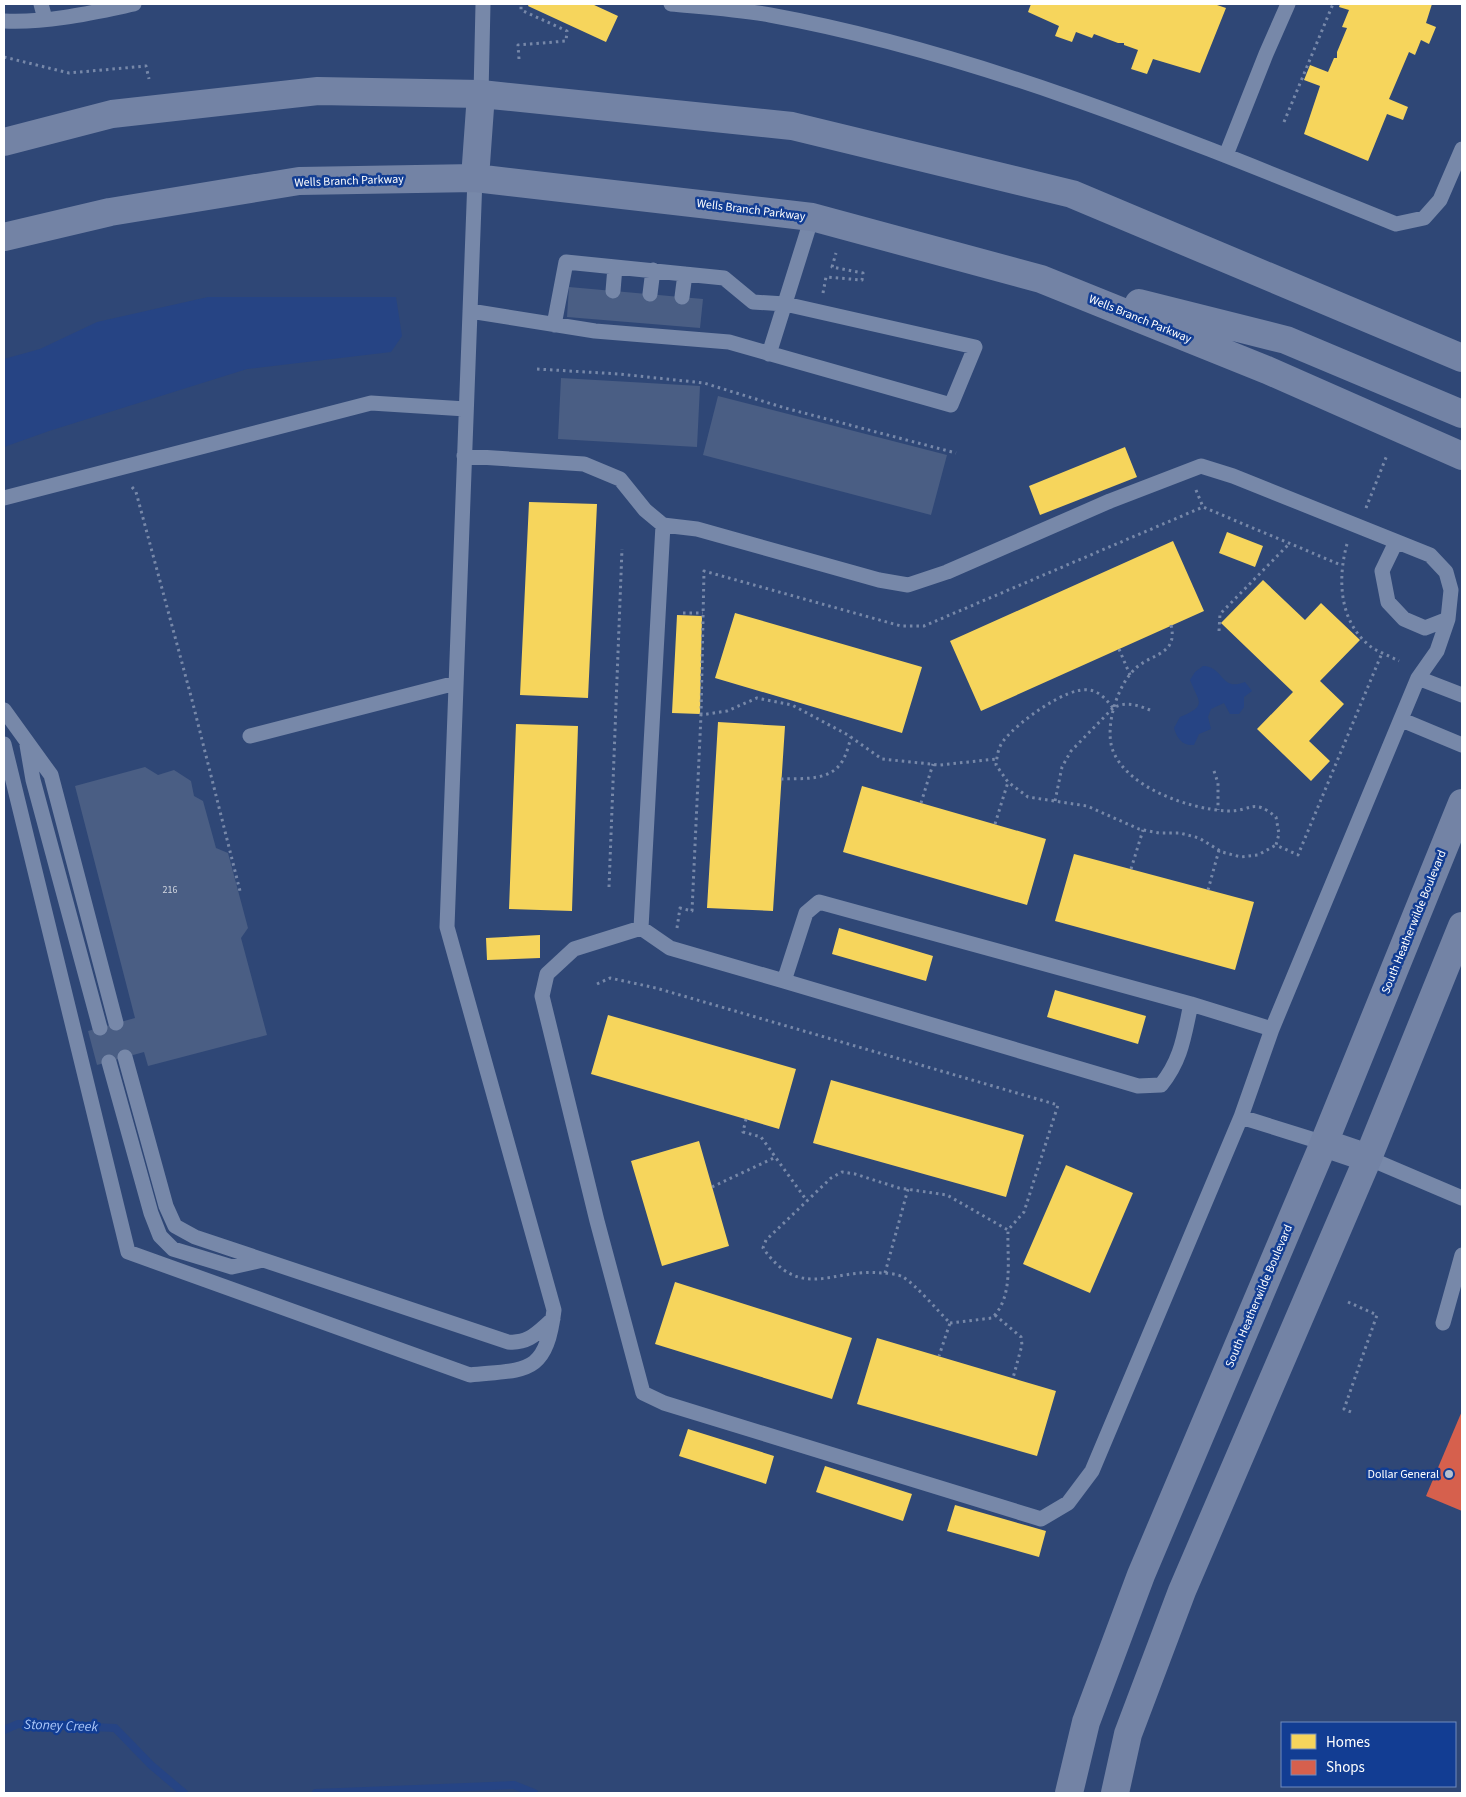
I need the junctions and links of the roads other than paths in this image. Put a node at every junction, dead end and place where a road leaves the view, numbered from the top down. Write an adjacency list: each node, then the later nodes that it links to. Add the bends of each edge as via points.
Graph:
1 (41, 4): 7 (lane)
2 (134, 4): 7 (lane)
3 (483, 4): 9 (lane)
4 (671, 4): 6 (lane)
5 (1288, 4): 12 (lane)
6 (770, 9): 12 (lane, via 1021,81)
7 (45, 20): 8 (lane)
8 (4, 21)
9 (481, 94): 10 (main road, via 318,91 112,114); 13 (main road); 27 (main road, via 792,126 1072,194)
10 (4, 142)
11 (1462, 149): 12 (lane, via 1440,200 1424,218 1396,224)
12 (1226, 155)
13 (475, 178): 14 (main road, Wells Branch Parkway); 15 (main road, Wells Branch Parkway, via 299,181 110,212); 24 (lane)
14 (812, 217): 19 (main road, Wells Branch Parkway); 23 (lane)
15 (4, 237)
16 (615, 267): 17 (lane); 20 (lane); 25 (lane, via 566,262)
17 (653, 270): 18 (lane); 21 (lane)
18 (685, 274): 22 (lane); 23 (lane, via 724,278 753,302)
19 (1041, 279): 29 (main road, via 1286,340); 31 (main road, Wells Branch Parkway, via 1267,370)
20 (613, 291)
21 (650, 294)
22 (682, 297)
23 (785, 304): 26 (lane); 26 (lane, via 975,348 951,405)
24 (470, 311): 25 (lane); 28 (lane)
25 (554, 325): 26 (lane, via 679,332)
26 (769, 354)
27 (1462, 358)
28 (466, 409): 30 (lane); 32 (lane, via 372,403)
29 (1462, 414)
30 (464, 456): 33 (lane, via 584,464 620,479 645,510); 37 (lane)
31 (1462, 456)
32 (4, 498)
33 (663, 525): 34 (lane, via 697,529 879,580 908,585 947,572 1110,501 1201,466); 47 (lane)
34 (1396, 542): 35 (lane, via 1430,555 1446,572 1451,590); 35 (lane, via 1382,572 1388,602 1404,619 1424,628)
35 (1448, 619): 36 (lane, via 1437,651)
36 (1418, 678): 38 (lane); 40 (lane)
37 (456, 683): 41 (lane); 61 (lane, via 447,927 554,1310)
38 (1462, 696)
39 (4, 710): 42 (lane)
40 (1402, 720): 44 (lane); 52 (lane)
41 (250, 736)
42 (26, 738): 50 (lane, via 51,775); 51 (lane, via 33,780)
43 (4, 744): 61 (lane, via 128,1252 470,1375 525,1369 540,1357 549,1340)
44 (1462, 745)
45 (1462, 803): 56 (main road, South Heatherwilde Boulevard)
46 (1462, 926): 57 (main road)
47 (641, 928): 48 (lane, via 670,948); 55 (lane, via 574,949 547,974 542,996 643,1393 674,1406 1041,1519 1068,1503 1092,1471)
48 (784, 981): 49 (lane, via 806,914 819,902); 49 (lane, via 1138,1086 1161,1085 1171,1073 1180,1055)
49 (1191, 1004): 52 (lane)
50 (116, 1023)
51 (100, 1028)
52 (1272, 1029): 55 (lane)
53 (125, 1057): 60 (lane, via 166,1206 175,1226 194,1237)
54 (109, 1062): 60 (lane, via 160,1236 173,1249 232,1267)
55 (1241, 1117): 56 (lane)
56 (1324, 1143): 57 (main road); 63 (main road, South Heatherwilde Boulevard, via 1141,1575 1086,1722)
57 (1368, 1158): 58 (lane); 64 (main road, via 1182,1591 1128,1734)
58 (1462, 1198)
59 (1462, 1255): 62 (lane)
60 (263, 1260): 61 (lane, via 508,1342 520,1344)
61 (553, 1319)
62 (1443, 1323)
63 (1069, 1793)
64 (1115, 1793)

